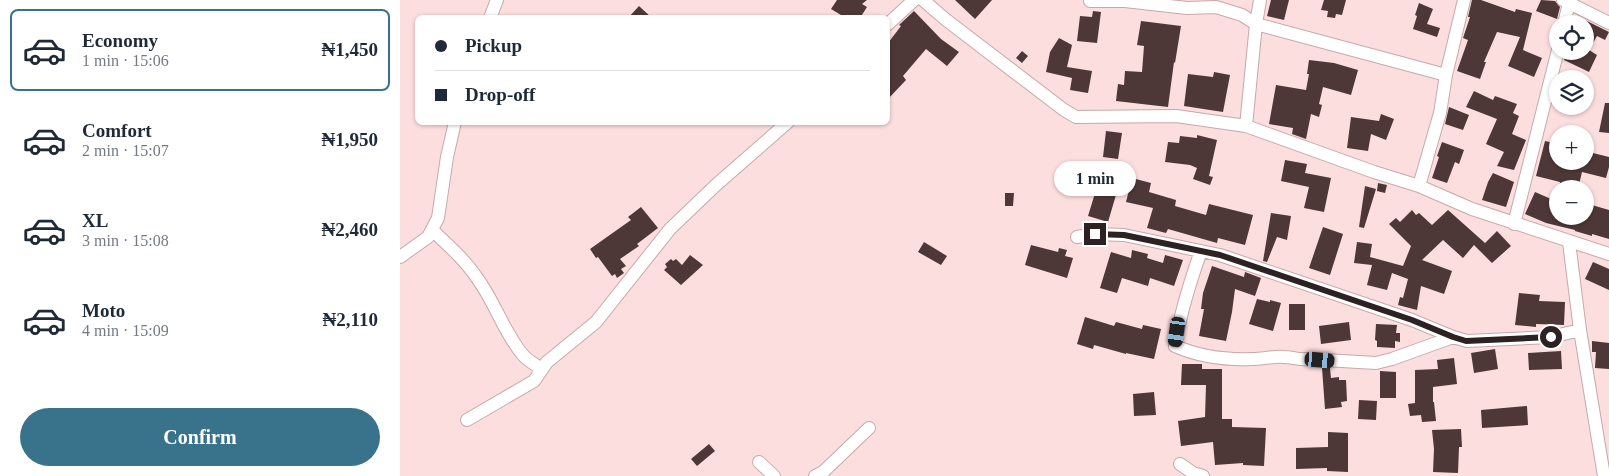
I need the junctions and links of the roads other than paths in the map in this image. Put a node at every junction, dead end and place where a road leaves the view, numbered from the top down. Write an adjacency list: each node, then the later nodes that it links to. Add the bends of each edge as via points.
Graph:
1 (497, 0): 8 (street)
2 (914, 0): 10 (street)
3 (923, 0): 17 (street, via 1076,117 1176,116)
4 (1260, 0): 12 (street)
5 (1464, 0): 14 (street)
6 (1090, 1): 12 (street, via 1216,8 1242,15)
7 (1566, 2): 9 (street); 11 (street)
8 (491, 15)
9 (1565, 15)
10 (890, 22)
11 (1609, 23)
12 (1256, 24): 14 (street); 17 (street)
13 (1555, 60): 19 (street)
14 (1446, 74): 18 (street, via 1440,113)
15 (454, 125): 20 (street, via 438,218)
16 (785, 125): 28 (street, via 716,184 670,230 596,322 546,362)
17 (1246, 126): 18 (street)
18 (1419, 186): 19 (street)
19 (1514, 224): 22 (street)
20 (432, 230): 25 (street, via 428,237); 28 (street, via 477,277 524,357)
21 (1077, 237): 23 (street, via 1124,235)
22 (1569, 242): 24 (street); 26 (street)
23 (1201, 251): 27 (street, via 1314,286); 27 (street, via 1175,346 1185,350 1216,358 1285,357 1376,363)
24 (1609, 254)
25 (400, 257)
26 (1580, 330): 27 (street, via 1551,337 1466,341); 36 (street)
27 (1453, 337)
28 (542, 369): 29 (street, via 534,381)
29 (468, 420)
30 (869, 428): 34 (street)
31 (759, 462): 33 (street)
32 (1180, 464): 35 (street)
33 (774, 476)
34 (815, 476)
35 (1203, 476)
36 (1604, 476)

